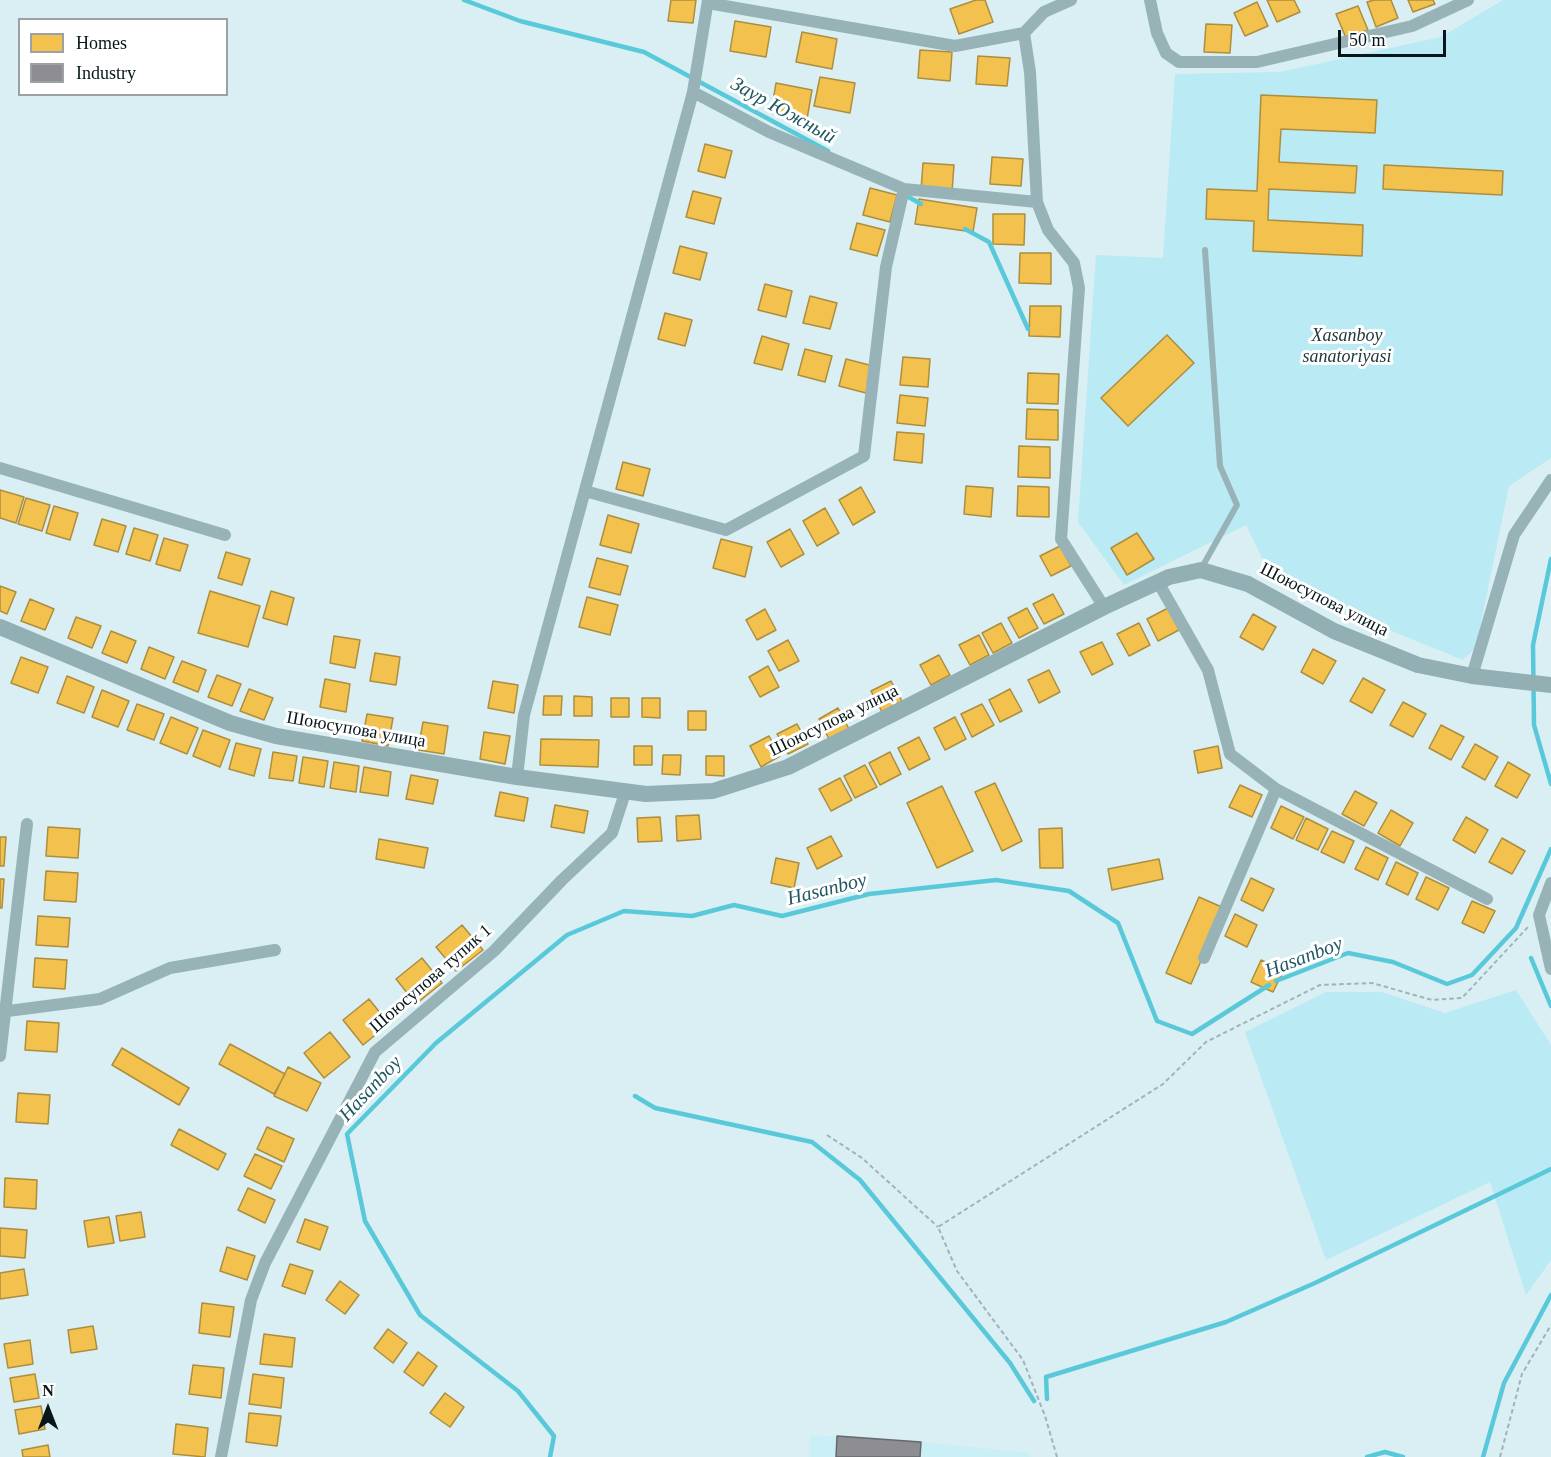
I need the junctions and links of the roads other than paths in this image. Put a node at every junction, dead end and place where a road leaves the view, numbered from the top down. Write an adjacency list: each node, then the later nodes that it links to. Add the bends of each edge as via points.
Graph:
1 (1071, 0): 5 (street, via 1044,12)
2 (1150, 0): 3 (street, via 1166,53 1179,62 1257,62 1412,26)
3 (1468, 0)
4 (708, 1): 5 (street, via 955,46); 6 (street)
5 (1024, 33): 8 (street)
6 (693, 92): 7 (street, via 769,132); 12 (street)
7 (904, 189): 8 (street); 12 (street, via 886,267 864,456 726,530)
8 (1037, 202): 16 (street, via 1048,230 1074,263 1079,288 1061,539)
9 (1205, 250): 14 (lane, via 1220,466 1237,505)
10 (0, 468): 13 (street)
11 (1551, 480): 18 (street, via 1514,536)
12 (585, 491): 20 (street, via 524,715)
13 (225, 535)
14 (1201, 570): 15 (street, Шоюсупова улица); 18 (street, Шоюсупова улица, via 1248,584 1334,631 1401,659)
15 (1158, 582): 16 (street, Шоюсупова улица); 21 (street, via 1208,670 1230,754)
16 (1104, 607): 22 (street, Шоюсупова улица, via 788,767 713,791)
17 (0, 627): 20 (street, Шоюсупова улица, via 252,730)
18 (1472, 676): 19 (street, Шоюсупова улица)
19 (1551, 686)
20 (517, 777): 22 (street, Шоюсупова улица)
21 (1276, 789): 25 (street); 28 (street)
22 (625, 793): 32 (street, Шоюсупова тупик 1, via 612,833 494,951 375,1052 258,1281)
23 (27, 824): 30 (street)
24 (1551, 884): 26 (street, via 1539,915)
25 (1487, 899)
26 (1547, 941): 29 (street)
27 (275, 950): 30 (street, via 170,968 100,999)
28 (1204, 958)
29 (1551, 969)
30 (3, 1012): 31 (street)
31 (0, 1056)
32 (221, 1457)

